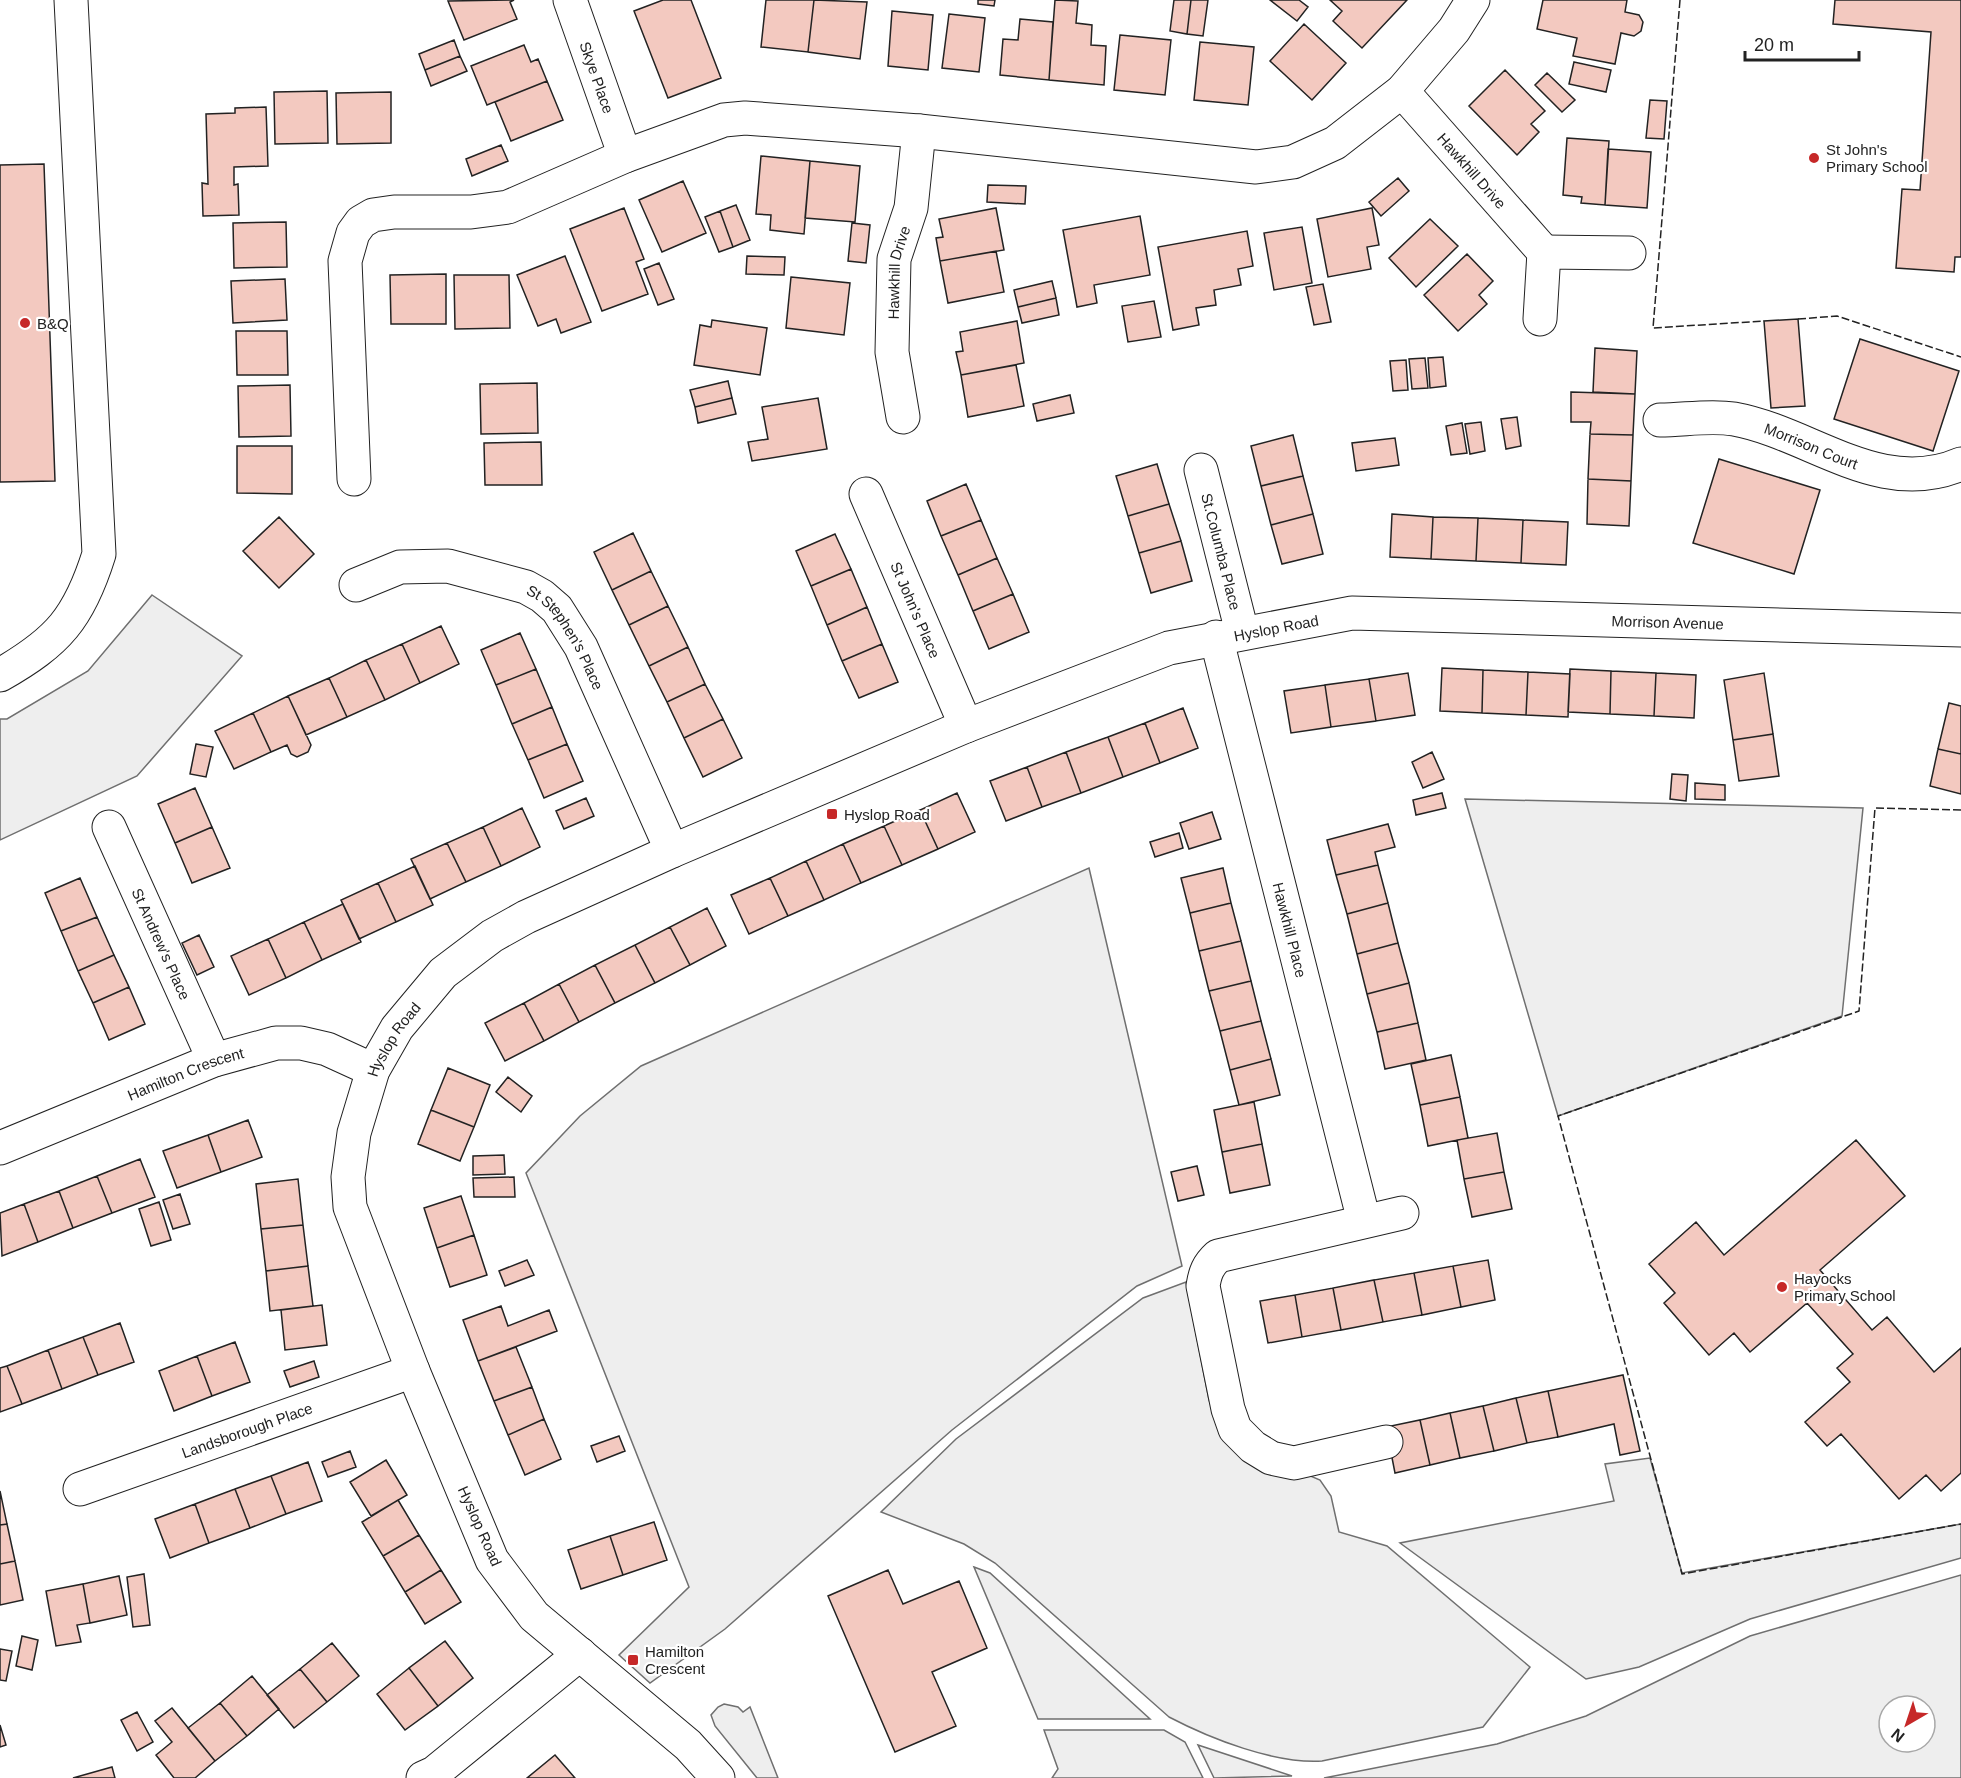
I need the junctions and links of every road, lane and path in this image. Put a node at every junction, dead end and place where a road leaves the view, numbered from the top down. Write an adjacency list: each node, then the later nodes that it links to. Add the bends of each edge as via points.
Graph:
1 (71, 0): 20 (street, via 99,554 87,591 70,621 45,646)
2 (570, 0): 6 (street, Skye Place)
3 (1473, 0): 4 (street, via 1454,30)
4 (1402, 91): 5 (street, via 1335,143 1293,162 1257,167); 7 (street, Hawkhill Drive)
5 (919, 131): 6 (street, via 745,118 705,126); 10 (street, Hawkhill Drive, via 911,208 894,259 892,352)
6 (625, 156): 14 (street, via 508,207 373,215 353,232 345,261)
7 (1544, 252): 8 (street); 9 (street)
8 (1629, 253)
9 (1540, 319)
10 (903, 417)
11 (1660, 420): 12 (street, Morrison Court, via 1733,419 1851,464 1880,471 1918,475)
12 (1961, 464)
13 (1201, 470): 19 (street, St.Columba Place)
14 (354, 479)
15 (866, 494): 21 (street, St John's Place)
16 (356, 585): 23 (street, St Stephen's Place, via 400,567 448,566 526,587 542,596 557,609 581,647)
17 (1374, 613): 18 (street, Morrison Avenue); 19 (street, Hyslop Road, via 1352,613)
18 (1961, 630)
19 (1229, 635): 21 (street, Hyslop Road, via 1169,648); 28 (street, Hawkhill Place)
20 (0, 675)
21 (966, 726): 23 (street, Hyslop Road)
22 (109, 827): 24 (street, St Andrew's Place)
23 (672, 851): 25 (street, Hyslop Road, via 492,936 443,973 423,994 397,1028)
24 (214, 1060): 25 (street, Hamilton Crescent, via 276,1043 301,1043); 26 (street, Hamilton Crescent)
25 (373, 1070): 29 (street, Hyslop Road, via 354,1133 348,1177 350,1207)
26 (0, 1148)
27 (1402, 1213): 28 (street)
28 (1364, 1221): 30 (street, via 1218,1256 1205,1273 1203,1286 1228,1409 1235,1429 1253,1447 1271,1458 1294,1463)
29 (413, 1371): 31 (street, Landsborough Place); 32 (street, Hyslop Road, via 492,1560 534,1616)
30 (1386, 1442)
31 (81, 1489)
32 (580, 1654): 33 (street); 34 (street, Hyslop Road, via 688,1745)
33 (423, 1778)
34 (718, 1778)

